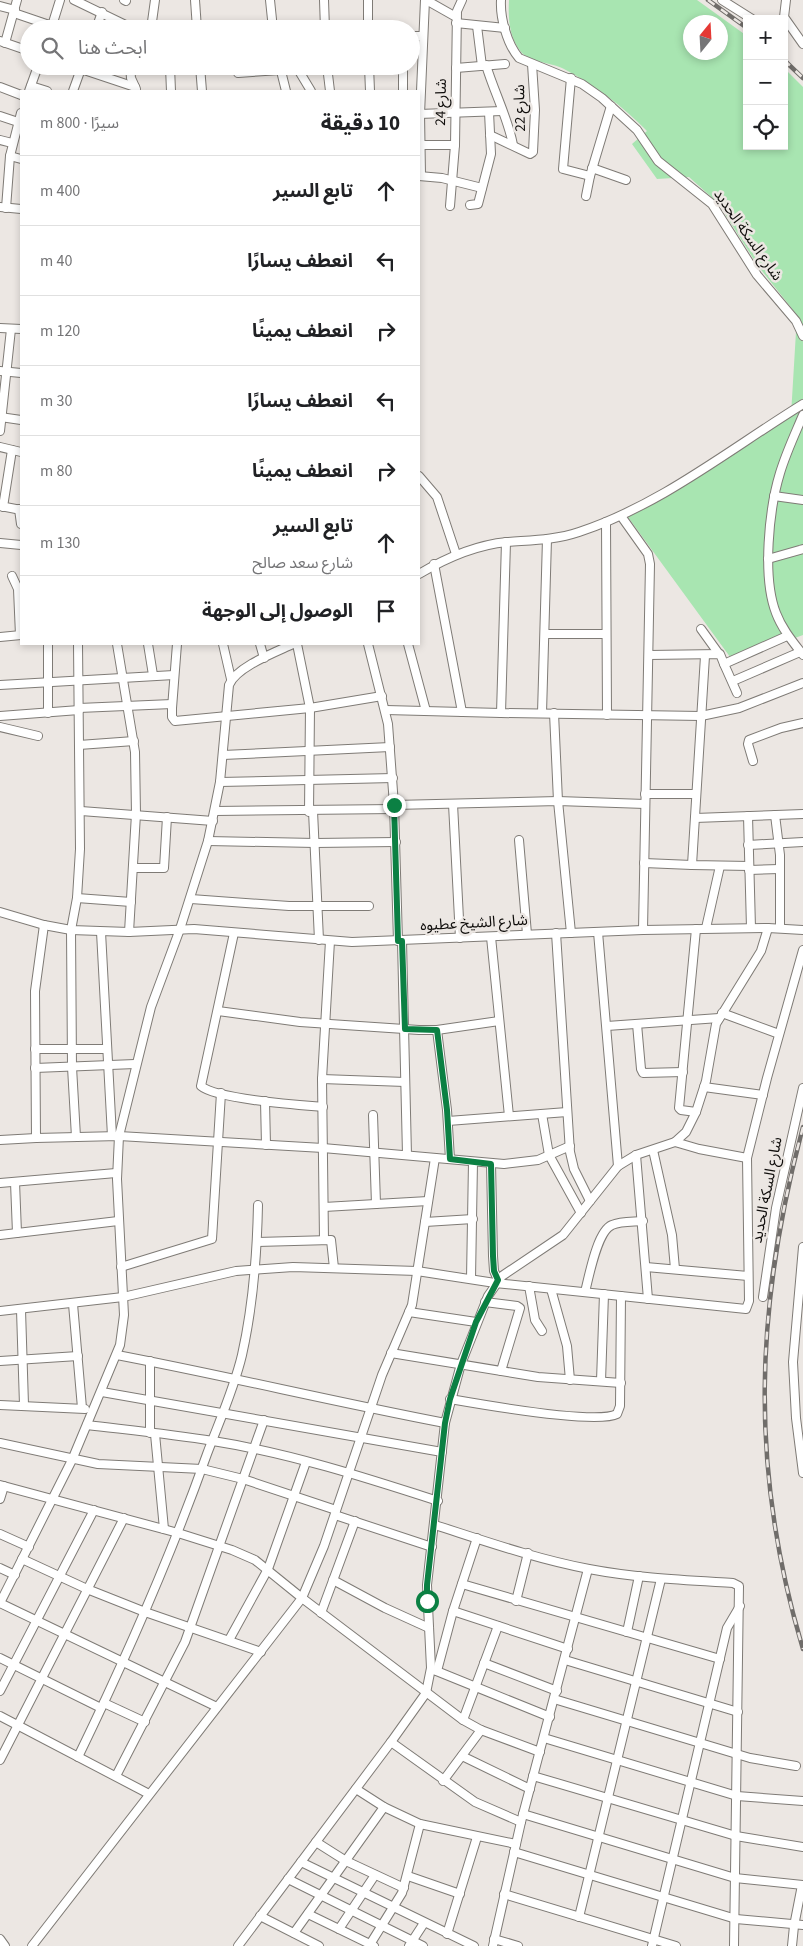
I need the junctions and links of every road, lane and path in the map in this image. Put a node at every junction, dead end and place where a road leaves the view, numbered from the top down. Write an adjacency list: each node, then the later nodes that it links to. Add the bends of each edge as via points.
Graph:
1 (17, 0): 16 (street)
2 (60, 0): 21 (street)
3 (74, 0): 17 (street)
4 (155, 0): 24 (street)
5 (195, 0): 25 (street)
6 (270, 0): 26 (street)
7 (324, 0): 27 (street)
8 (368, 0): 28 (street)
9 (425, 0): 14 (street); 33 (street)
10 (462, 0): 29 (street, شارع 24)
11 (500, 0): 31 (street, شارع السكة الحديد)
12 (786, 0): 19 (street)
13 (725, 1): 18 (street)
14 (442, 4): 29 (street)
15 (0, 6): 16 (street)
16 (14, 11): 20 (street); 34 (street)
17 (102, 12): 22 (street); 23 (street)
18 (746, 15)
19 (784, 15)
20 (35, 20)
21 (53, 20)
22 (99, 20)
23 (117, 20)
24 (152, 20)
25 (196, 20)
26 (272, 20)
27 (325, 20)
28 (368, 20)
29 (456, 20): 30 (street); 40 (street, شارع 24)
30 (477, 26): 31 (street); 39 (street)
31 (505, 28): 38 (street, شارع السكة الحديد, via 515,54)
32 (788, 28): 35 (street)
33 (423, 36): 69 (street)
34 (3, 42): 36 (street)
35 (803, 44)
36 (20, 48)
37 (505, 64): 39 (street)
38 (532, 64): 52 (street, شارع السكة الحديد); 77 (street, شارع 22, via 533,151 530,154)
39 (484, 66): 40 (street); 66 (street)
40 (456, 68): 68 (street, شارع 24)
41 (35, 75): 54 (street)
42 (79, 75): 56 (street)
43 (99, 75): 55 (street)
44 (131, 75): 55 (street)
45 (170, 75): 57 (street)
46 (201, 75): 58 (street)
47 (282, 75): 59 (street)
48 (302, 75): 60 (street)
49 (328, 75): 61 (street)
50 (369, 75): 62 (street)
51 (403, 75): 63 (street)
52 (571, 78): 65 (street, شارع السكة الحديد); 80 (street, via 563,169)
53 (0, 88): 64 (street)
54 (30, 89)
55 (136, 89)
56 (73, 90)
57 (171, 90)
58 (202, 90)
59 (286, 90)
60 (310, 90)
61 (330, 90)
62 (370, 90)
63 (403, 90)
64 (20, 95)
65 (611, 106): 80 (street); 93 (street, شارع السكة الحديد, via 642,135 658,161 712,204 757,275 796,321)
66 (502, 111): 67 (street); 77 (street)
67 (488, 112): 68 (street); 72 (street)
68 (455, 113): 69 (street); 76 (street, شارع 24)
69 (420, 114): 75 (street)
70 (0, 116): 71 (street)
71 (20, 122): 74 (street)
72 (490, 135): 77 (street); 84 (street, via 491,154)
73 (0, 140): 74 (street)
74 (12, 143): 78 (street)
75 (421, 145): 76 (street); 81 (street)
76 (454, 145): 82 (street, شارع 24)
77 (513, 145)
78 (10, 156): 79 (street); 88 (street)
79 (20, 159)
80 (591, 172): 83 (street); 85 (street)
81 (420, 176): 82 (street)
82 (453, 180): 84 (street); 87 (street, شارع 24)
83 (626, 180)
84 (482, 188): 86 (street, via 478,204)
85 (586, 196)
86 (470, 205)
87 (450, 206)
88 (3, 208): 89 (street)
89 (20, 209)
90 (0, 328): 91 (street)
91 (11, 328): 92 (street); 94 (street)
92 (20, 329)
93 (803, 336)
94 (4, 372): 95 (street); 98 (street)
95 (20, 373)
96 (803, 404): 109 (street)
97 (803, 416): 105 (street)
98 (1, 417): 99 (street); 100 (street)
99 (20, 420)
100 (0, 431)
101 (0, 447): 102 (street)
102 (12, 450): 103 (street); 107 (street)
103 (20, 452)
104 (420, 479): 116 (street, via 430,486 443,510)
105 (774, 496): 106 (street); 117 (street)
106 (803, 500)
107 (1, 506): 108 (street)
108 (20, 509)
109 (622, 516): 110 (street); 141 (street, via 648,554 650,564)
110 (606, 522): 111 (street); 124 (street)
111 (547, 539): 112 (street); 123 (street)
112 (506, 542): 116 (street); 164 (street)
113 (0, 543): 114 (street)
114 (20, 545)
115 (803, 549): 117 (street)
116 (456, 554): 118 (street)
117 (768, 559): 126 (street, via 772,602)
118 (434, 564): 119 (street); 162 (street)
119 (420, 573)
120 (12, 576): 121 (street, via 19,595)
121 (20, 615)
122 (701, 629): 139 (street)
123 (546, 634): 124 (street); 165 (street)
124 (606, 634): 167 (street)
125 (20, 635): 127 (street)
126 (788, 636): 140 (street); 144 (street)
127 (0, 637)
128 (48, 645): 151 (street)
129 (78, 645): 149 (street)
130 (117, 645): 147 (street)
131 (148, 645): 145 (street)
132 (179, 645): 146 (street)
133 (223, 645): 148 (street)
134 (260, 645): 143 (street)
135 (293, 645): 143 (street)
136 (295, 645): 158 (street)
137 (368, 645): 155 (street)
138 (408, 645): 161 (street)
139 (719, 654): 142 (street); 144 (street)
140 (802, 654): 150 (street)
141 (649, 655): 142 (street); 169 (street)
142 (705, 656): 170 (street)
143 (264, 658): 148 (street)
144 (724, 664): 150 (street)
145 (153, 675): 146 (street); 147 (street)
146 (174, 675): 156 (street)
147 (122, 677): 149 (street); 157 (street)
148 (231, 679): 171 (street)
149 (78, 680): 151 (street); 159 (street)
150 (732, 681): 154 (street)
151 (48, 682): 153 (street); 163 (street)
152 (803, 683): 170 (street, via 740,708)
153 (0, 684)
154 (737, 693)
155 (382, 696): 158 (street); 160 (street)
156 (172, 704): 157 (street); 171 (street, via 175,721)
157 (128, 705): 159 (street); 175 (street)
158 (310, 708): 171 (street); 178 (street)
159 (78, 709): 163 (street); 176 (street)
160 (386, 710): 161 (street); 177 (street)
161 (426, 711): 162 (street)
162 (462, 712): 164 (street)
163 (48, 713): 168 (street)
164 (501, 713): 165 (street)
165 (542, 713): 166 (street)
166 (554, 713): 167 (street); 186 (street)
167 (606, 715): 169 (street)
168 (0, 716)
169 (648, 716): 170 (street); 184 (street)
170 (701, 716): 185 (street)
171 (225, 717): 179 (street)
172 (803, 723): 180 (street, via 749,740)
173 (0, 728): 174 (street)
174 (38, 736)
175 (134, 741): 176 (street); 193 (street)
176 (79, 744): 190 (street)
177 (390, 747): 178 (street); 181 (street)
178 (310, 751): 179 (street); 182 (street)
179 (223, 755): 183 (street)
180 (753, 762)
181 (393, 778): 182 (street); 189 (street)
182 (309, 781): 183 (street); 192 (street)
183 (220, 782): 191 (street)
184 (645, 794): 185 (street); 188 (street)
185 (696, 794): 198 (street)
186 (558, 802): 187 (street); 188 (street); 234 (street)
187 (453, 804): 189 (street); 237 (street)
188 (645, 804): 207 (street)
189 (394, 807): 192 (street); 202 (street)
190 (80, 811): 193 (street); 213 (street)
191 (215, 811): 192 (street); 199 (street)
192 (311, 812): 204 (street)
193 (136, 814): 197 (street); 210 (street)
194 (803, 814): 195 (street)
195 (775, 815): 196 (street); 205 (street)
196 (748, 816): 198 (street); 206 (street)
197 (167, 817): 199 (street); 210 (street, via 164,868)
198 (695, 818): 208 (street)
199 (213, 821): 201 (street)
200 (519, 840): 235 (street)
201 (208, 841): 204 (street); 214 (street)
202 (396, 842): 204 (street); 240 (street)
203 (803, 842): 205 (street)
204 (315, 844): 216 (street)
205 (778, 844): 206 (street); 212 (street)
206 (748, 845): 211 (street)
207 (644, 863): 208 (street); 227 (street)
208 (692, 865): 209 (street)
209 (720, 866): 211 (street); 222 (street)
210 (133, 868): 215 (street)
211 (749, 868): 212 (street); 223 (street)
212 (779, 869): 225 (street)
213 (77, 898): 215 (street); 226 (street)
214 (191, 899): 216 (street); 220 (street)
215 (131, 902): 230 (street)
216 (317, 906): 217 (street); 238 (street)
217 (369, 906)
218 (0, 912): 219 (street, شارع الشيخ عطيوه)
219 (44, 925): 226 (street, شارع الشيخ عطيوه); 252 (street, via 35,991)
220 (180, 928): 230 (street, شارع الشيخ عطيوه); 232 (street, شارع الشيخ عطيوه); 255 (street, via 150,1008)
221 (696, 928): 222 (street, شارع الشيخ عطيوه); 227 (street, شارع الشيخ عطيوه); 244 (street)
222 (706, 928): 223 (street, شارع الشيخ عطيوه)
223 (751, 928): 224 (street, شارع الشيخ عطيوه)
224 (768, 928): 225 (street, شارع الشيخ عطيوه); 243 (street, via 761,951)
225 (780, 928): 228 (street, شارع الشيخ عطيوه)
226 (71, 930): 229 (street, شارع الشيخ عطيوه); 253 (street)
227 (643, 930): 231 (street, شارع الشيخ عطيوه)
228 (803, 930)
229 (101, 932): 230 (street, شارع الشيخ عطيوه); 254 (street)
230 (129, 932)
231 (598, 932): 234 (street, شارع الشيخ عطيوه); 248 (street)
232 (234, 933): 238 (street, شارع الشيخ عطيوه); 242 (street)
233 (556, 933): 234 (street, شارع الشيخ عطيوه); 235 (street, شارع الشيخ عطيوه); 268 (street)
234 (571, 933)
235 (527, 934): 236 (street, شارع الشيخ عطيوه)
236 (491, 936): 237 (street, شارع الشيخ عطيوه); 245 (street)
237 (460, 938): 240 (street, شارع الشيخ عطيوه)
238 (319, 940): 239 (street, شارع الشيخ عطيوه)
239 (330, 941): 240 (street, شارع الشيخ عطيوه); 246 (street)
240 (400, 941): 249 (street)
241 (803, 950): 251 (street)
242 (218, 1011): 246 (street); 264 (street, via 200,1084)
243 (720, 1015): 244 (street); 251 (street); 262 (street, via 713,1034)
244 (688, 1020): 247 (street); 259 (street)
245 (499, 1021): 250 (street); 272 (street)
246 (325, 1024): 249 (street); 260 (street)
247 (637, 1024): 248 (street); 259 (street, via 642,1072)
248 (607, 1026): 293 (street)
249 (405, 1029): 250 (street); 261 (street)
250 (437, 1030): 273 (street)
251 (779, 1034): 265 (street)
252 (35, 1049): 253 (street); 258 (street)
253 (72, 1049): 254 (street); 257 (street)
254 (106, 1049): 256 (street)
255 (135, 1064): 256 (street); 274 (street)
256 (107, 1065): 257 (street); 274 (street)
257 (72, 1067): 258 (street); 275 (street)
258 (35, 1068): 276 (street)
259 (682, 1072): 269 (street, via 679,1108)
260 (322, 1079): 261 (street); 267 (street)
261 (405, 1082): 285 (street)
262 (704, 1087): 265 (street); 269 (street)
263 (803, 1088): 328 (street, شارع السكة الحديد, via 776,1208)
264 (221, 1093): 266 (street); 278 (street)
265 (763, 1095): 289 (street)
266 (265, 1101): 267 (street); 280 (street)
267 (322, 1107): 282 (street)
268 (567, 1112): 270 (street); 281 (street)
269 (696, 1112): 279 (street, via 686,1132)
270 (542, 1114): 272 (street); 286 (street)
271 (373, 1115): 284 (street)
272 (509, 1116): 273 (street)
273 (448, 1121): 290 (street)
274 (116, 1136): 275 (street); 278 (street); 294 (street)
275 (76, 1137): 276 (street)
276 (36, 1138): 277 (street)
277 (0, 1140)
278 (217, 1142): 280 (street); 314 (street, via 212,1239)
279 (675, 1142): 283 (street); 289 (street, via 699,1150)
280 (266, 1145): 282 (street)
281 (570, 1146): 286 (street); 298 (street, via 574,1169)
282 (323, 1148): 284 (street); 301 (street)
283 (653, 1150): 287 (street); 317 (street, via 672,1235)
284 (373, 1152): 285 (street); 299 (street)
285 (407, 1155): 288 (street)
286 (549, 1155): 292 (street, via 527,1162); 302 (street)
287 (636, 1155): 293 (street); 304 (street)
288 (435, 1158): 290 (street); 297 (street)
289 (747, 1158): 319 (street)
290 (450, 1159): 291 (street)
291 (472, 1162): 292 (street); 303 (street)
292 (491, 1164): 321 (street, via 493,1256)
293 (618, 1166): 298 (street)
294 (116, 1173): 295 (street); 305 (street)
295 (15, 1182): 296 (street); 307 (street)
296 (0, 1183)
297 (428, 1201): 299 (street); 306 (street)
298 (590, 1201): 302 (street)
299 (376, 1204): 301 (street)
300 (258, 1205): 310 (street)
301 (324, 1206): 309 (street)
302 (581, 1214): 321 (street, via 557,1240)
303 (472, 1219): 306 (street); 320 (street)
304 (643, 1221): 313 (street); 324 (street, via 617,1223 607,1229 595,1255)
305 (118, 1222): 307 (street); 314 (street)
306 (425, 1222): 318 (street)
307 (17, 1233): 308 (street)
308 (0, 1235)
309 (324, 1240): 310 (street); 316 (street, via 333,1241)
310 (257, 1242): 315 (street)
311 (803, 1247): 312 (street)
312 (802, 1256): 372 (street, via 793,1362)
313 (646, 1267): 317 (street); 329 (street)
314 (121, 1268): 327 (street)
315 (255, 1268): 316 (street); 327 (street, via 206,1276); 345 (street, via 246,1336)
316 (334, 1268): 318 (street)
317 (674, 1270): 319 (street)
318 (417, 1271): 320 (street); 334 (street)
319 (748, 1276): 329 (street, via 749,1305 746,1309)
320 (471, 1279): 321 (street)
321 (497, 1281): 322 (street); 330 (street)
322 (529, 1286): 323 (street); 336 (street, via 535,1320)
323 (551, 1289): 324 (street); 346 (street, via 567,1346)
324 (585, 1292): 325 (street)
325 (604, 1294): 326 (street); 347 (street)
326 (621, 1296): 329 (street); 348 (street)
327 (123, 1297): 331 (street); 338 (street, via 123,1326)
328 (763, 1298)
329 (648, 1299)
330 (485, 1302): 335 (street); 344 (street, via 520,1308)
331 (73, 1304): 332 (street); 339 (street)
332 (21, 1310): 333 (street); 340 (street)
333 (0, 1311)
334 (409, 1312): 335 (street); 337 (street)
335 (476, 1322): 343 (street)
336 (542, 1331)
337 (391, 1353): 343 (street); 356 (street)
338 (117, 1355): 342 (street); 349 (street)
339 (78, 1356): 340 (street); 354 (street)
340 (23, 1359): 341 (street); 353 (street)
341 (0, 1361)
342 (150, 1362): 345 (street); 351 (street)
343 (461, 1364): 344 (street); 350 (street)
344 (501, 1371): 346 (street)
345 (235, 1378): 356 (street); 357 (street)
346 (570, 1380): 347 (street)
347 (601, 1382): 348 (street)
348 (620, 1382): 350 (street, via 620,1410 608,1417 517,1410)
349 (102, 1392): 351 (street); 355 (street)
350 (450, 1399): 359 (street)
351 (150, 1401): 357 (street); 361 (street)
352 (0, 1405): 353 (street)
353 (24, 1405): 354 (street)
354 (82, 1408): 355 (street)
355 (95, 1409): 360 (street)
356 (370, 1409): 359 (street); 362 (street)
357 (223, 1412): 358 (street); 363 (street)
358 (264, 1420): 362 (street); 365 (street)
359 (445, 1423): 366 (street)
360 (88, 1425): 361 (street); 367 (street)
361 (152, 1433): 363 (street); 369 (street)
362 (362, 1436): 366 (street); 371 (street)
363 (212, 1441): 365 (street); 370 (street)
364 (0, 1443): 367 (street)
365 (254, 1449): 368 (street); 373 (street)
366 (442, 1452): 378 (street)
367 (72, 1460): 369 (street); 377 (street)
368 (306, 1462): 371 (street); 375 (street)
369 (158, 1468): 370 (street); 384 (street)
370 (202, 1469): 373 (street); 385 (street)
371 (350, 1472): 378 (street); 380 (street)
372 (803, 1473)
373 (243, 1479): 375 (street); 388 (street)
374 (2, 1485): 376 (street); 377 (street)
375 (294, 1496): 380 (street); 394 (street)
376 (0, 1499)
377 (54, 1499): 379 (street); 389 (street)
378 (438, 1501): 383 (street)
379 (94, 1510): 381 (street); 397 (street)
380 (335, 1512): 382 (street); 403 (street)
381 (124, 1518): 384 (street); 402 (street)
382 (355, 1521): 390 (street); 400 (street)
383 (434, 1524): 387 (street); 390 (street)
384 (164, 1529): 385 (street)
385 (178, 1533): 388 (street); 408 (street)
386 (0, 1534): 389 (street)
387 (477, 1538): 391 (street); 401 (street)
388 (220, 1546): 394 (street, via 244,1554); 413 (street)
389 (29, 1547): 392 (street)
390 (432, 1547): 414 (street, via 427,1585)
391 (528, 1553): 395 (street); 404 (street)
392 (22, 1559): 396 (street); 397 (street)
393 (0, 1568): 396 (street)
394 (268, 1569): 403 (street); 418 (street)
395 (588, 1569): 398 (street); 410 (street)
396 (15, 1575): 405 (street)
397 (60, 1576): 402 (street); 411 (street)
398 (638, 1576): 399 (street); 415 (street)
399 (661, 1579): 406 (street, via 737,1584); 417 (street)
400 (333, 1580): 409 (street); 414 (street)
401 (462, 1584): 404 (street); 407 (street)
402 (87, 1589): 408 (street); 416 (street)
403 (302, 1598): 409 (street); 420 (street)
404 (516, 1601): 410 (street)
405 (0, 1603): 411 (street)
406 (740, 1606): 422 (street, via 727,1628); 438 (street)
407 (453, 1611): 412 (street); 427 (street)
408 (145, 1612): 413 (street); 424 (street)
409 (321, 1613): 433 (street)
410 (576, 1619): 415 (street); 419 (street)
411 (37, 1621): 416 (street); 426 (street)
412 (498, 1626): 419 (street); 425 (street)
413 (191, 1627): 418 (street); 429 (street)
414 (429, 1628): 427 (street)
415 (627, 1632): 417 (street)
416 (64, 1633): 424 (street); 428 (street)
417 (647, 1637): 422 (street); 430 (street)
418 (229, 1640): 420 (street)
419 (568, 1649): 423 (street)
420 (261, 1652): 437 (street)
421 (0, 1658): 426 (street)
422 (720, 1659): 435 (street)
423 (565, 1660): 430 (street); 434 (street)
424 (124, 1662): 429 (street); 436 (street)
425 (484, 1663): 431 (street); 434 (street)
426 (14, 1665): 428 (street); 432 (street)
427 (434, 1670): 431 (street); 433 (street)
428 (41, 1678): 436 (street); 444 (street)
429 (166, 1682): 437 (street); 443 (street)
430 (636, 1682): 435 (street); 442 (street)
431 (474, 1688): 440 (street); 441 (street)
432 (0, 1691)
433 (426, 1694): 441 (street); 447 (street)
434 (556, 1695): 440 (street); 442 (street)
435 (709, 1703): 438 (street); 448 (street)
436 (103, 1705): 443 (street); 451 (street)
437 (217, 1707): 462 (street)
438 (738, 1712): 450 (street)
439 (0, 1716): 444 (street)
440 (550, 1717): 446 (street)
441 (463, 1720): 445 (street)
442 (627, 1720): 448 (street); 454 (street)
443 (145, 1722): 456 (street)
444 (18, 1726): 451 (street); 453 (street)
445 (481, 1730): 449 (street); 452 (street)
446 (544, 1738): 449 (street); 454 (street)
447 (392, 1742): 458 (street); 460 (street)
448 (701, 1743): 450 (street); 459 (street)
449 (540, 1752): 457 (street)
450 (738, 1754): 455 (street); 463 (street)
451 (78, 1756): 456 (street)
452 (462, 1756): 458 (street); 461 (street)
453 (0, 1760)
454 (618, 1760): 459 (street); 464 (street)
455 (796, 1766)
456 (116, 1776): 462 (street)
457 (533, 1776): 461 (street); 464 (street)
458 (443, 1781): 467 (street, via 475,1802)
459 (692, 1783): 463 (street); 468 (street)
460 (356, 1788): 466 (street); 473 (street)
461 (530, 1789): 467 (street)
462 (149, 1794): 512 (street)
463 (737, 1796): 465 (street); 470 (street)
464 (608, 1798): 468 (street); 472 (street)
465 (803, 1801)
466 (384, 1807): 469 (street); 477 (street)
467 (522, 1818): 472 (street); 475 (street)
468 (683, 1821): 470 (street); 476 (street)
469 (420, 1824): 471 (street); 481 (street)
470 (736, 1836): 474 (street); 483 (street)
471 (477, 1837): 475 (street); 488 (street)
472 (599, 1837): 476 (street); 480 (street)
473 (316, 1842): 477 (street); 478 (street)
474 (803, 1846)
475 (515, 1848): 480 (street); 489 (street)
476 (674, 1859): 483 (street); 491 (street)
477 (346, 1861): 479 (street); 482 (street)
478 (301, 1862): 482 (street); 484 (street)
479 (375, 1875): 486 (street); 487 (street)
480 (590, 1875): 491 (street); 496 (street)
481 (408, 1876): 486 (street); 488 (street)
482 (334, 1878): 487 (street); 490 (street)
483 (735, 1878): 485 (street); 497 (street)
484 (288, 1880): 490 (street); 495 (street)
485 (802, 1885): 500 (street)
486 (404, 1888): 492 (street)
487 (364, 1894): 492 (street); 493 (street)
488 (460, 1894): 504 (street)
489 (504, 1894): 496 (street); 507 (street)
490 (321, 1896): 493 (street); 494 (street)
491 (664, 1898): 497 (street); 508 (street)
492 (394, 1909): 498 (street); 499 (street)
493 (352, 1911): 499 (street); 502 (street)
494 (308, 1914): 502 (street); 503 (street)
495 (260, 1916): 503 (street); 513 (street)
496 (579, 1917): 508 (street)
497 (736, 1919): 500 (street); 519 (street)
498 (424, 1923): 504 (street); 506 (street)
499 (382, 1926): 506 (street); 510 (street)
500 (794, 1926): 501 (street); 520 (street)
501 (803, 1926)
502 (339, 1929): 510 (street)
503 (294, 1933): 509 (street)
504 (447, 1934): 516 (street)
505 (0, 1939): 511 (street)
506 (411, 1943): 515 (street)
507 (494, 1943): 517 (street)
508 (653, 1943): 518 (street)
509 (308, 1944): 514 (street)
510 (371, 1945)
511 (5, 1946)
512 (32, 1946)
513 (238, 1946)
514 (319, 1946)
515 (424, 1946)
516 (474, 1946)
517 (518, 1946)
518 (676, 1946)
519 (734, 1946)
520 (792, 1946)

